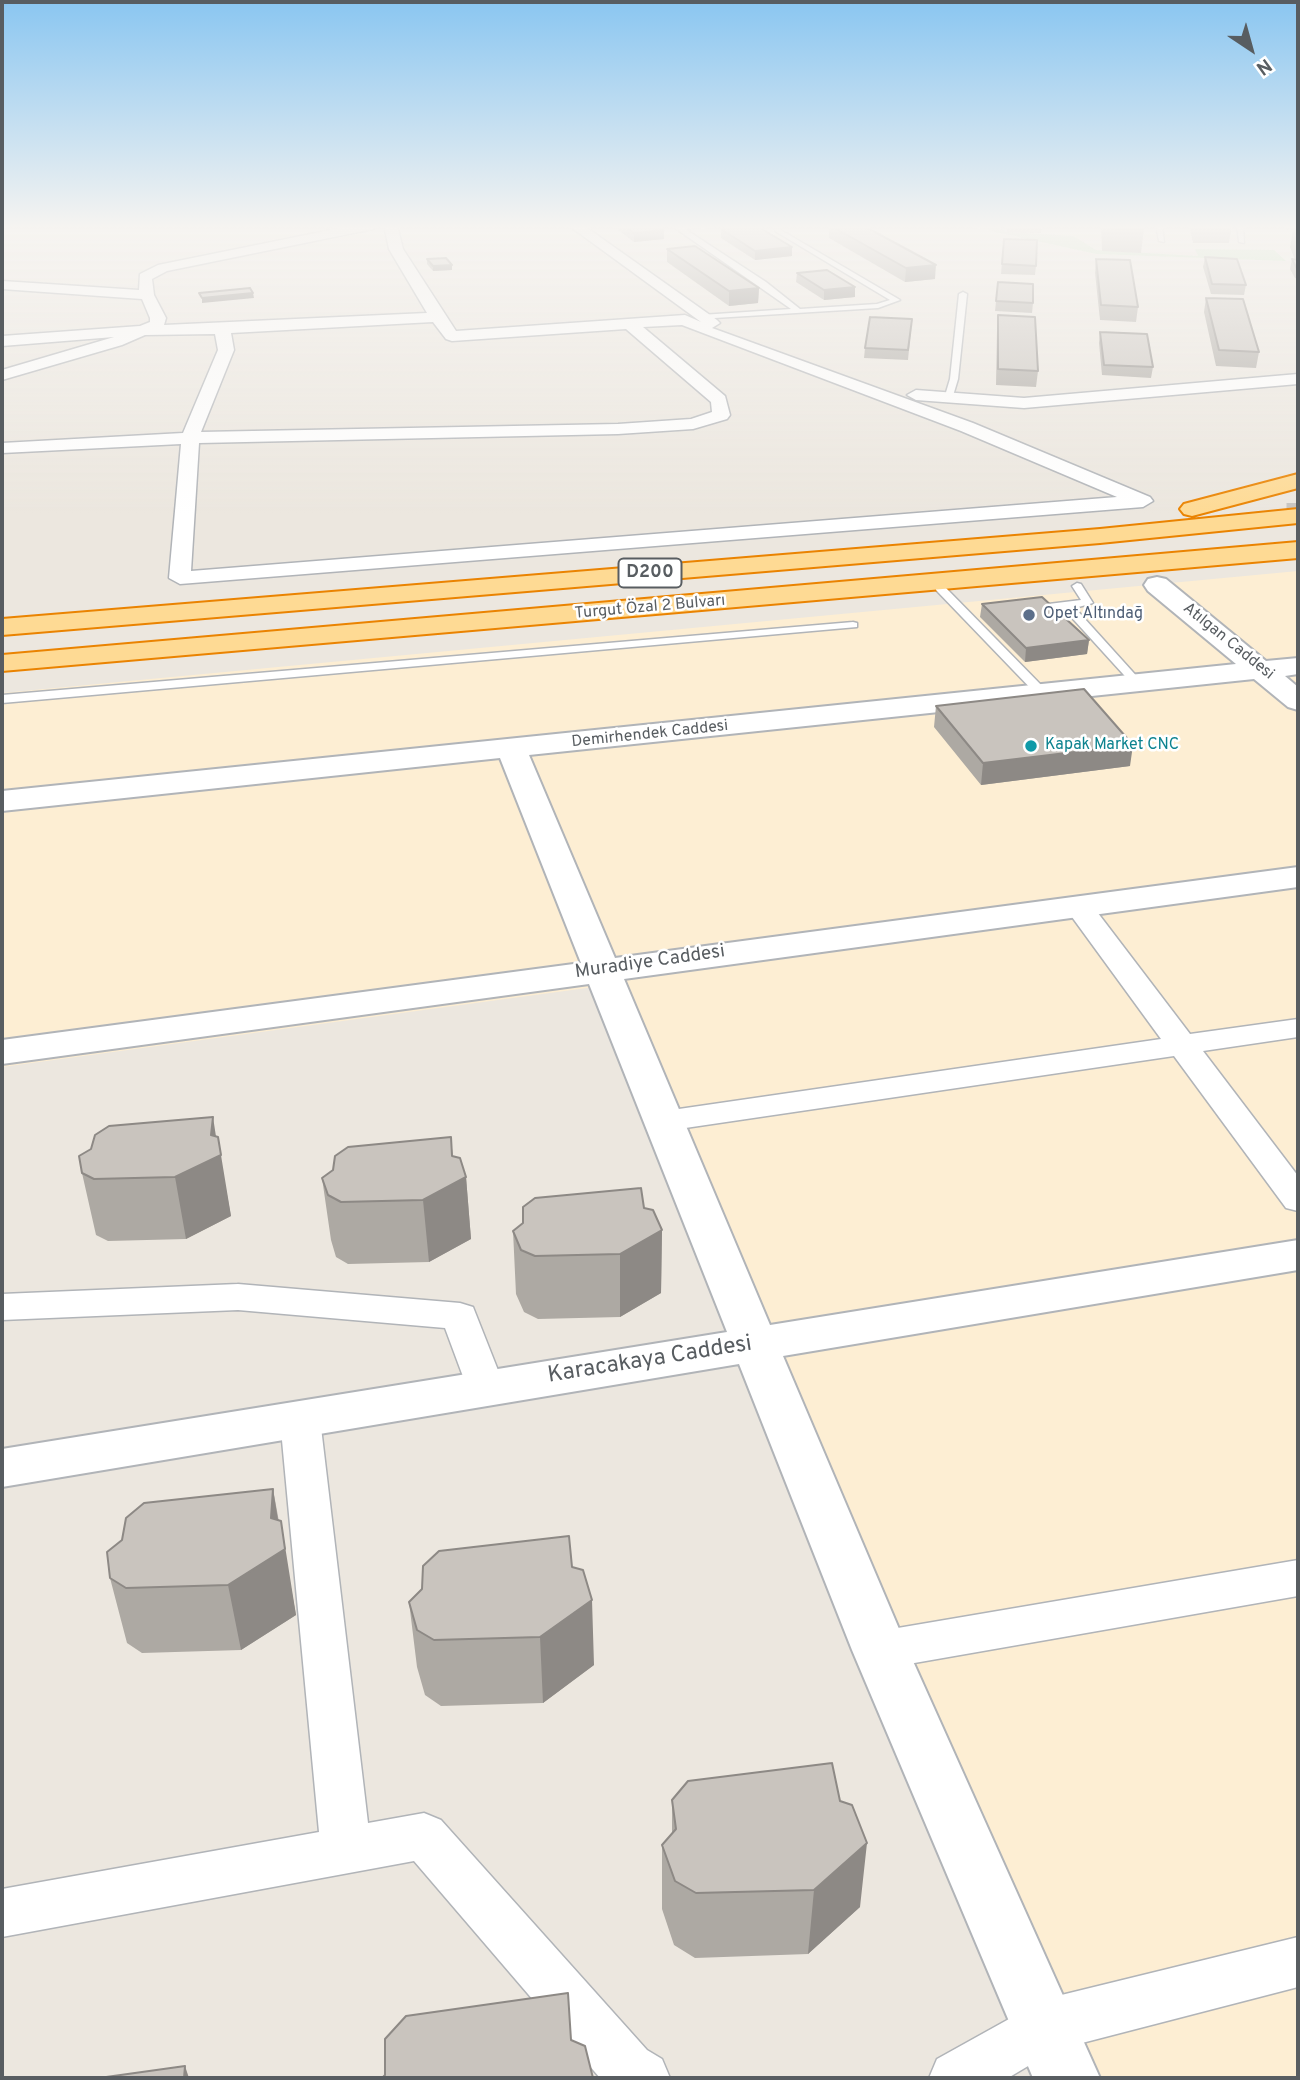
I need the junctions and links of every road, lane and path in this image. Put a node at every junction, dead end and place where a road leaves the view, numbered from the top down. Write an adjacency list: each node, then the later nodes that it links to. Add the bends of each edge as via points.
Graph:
1 (157, 322): 10 (street)
2 (346, 322): 9 (street)
3 (441, 322): 8 (street, via 452,336)
4 (657, 322): 8 (street)
5 (689, 322): 15 (street, via 967,427 1143,501 180,578)
6 (711, 322): 14 (street, via 872,384)
7 (960, 322): 14 (lane)
8 (630, 324): 15 (street, via 719,400 721,415 693,424 618,429)
9 (222, 329): 10 (street); 15 (street, via 226,350)
10 (147, 330): 11 (street); 12 (street)
11 (2, 341)
12 (2, 375)
13 (1298, 379): 14 (street, via 1046,402)
14 (948, 399)
15 (190, 438): 16 (street)
16 (2, 447)
17 (1298, 481): 19 (highway, Turgut Özal 2 Bulvarı)
18 (1298, 516): 19 (highway, Turgut Özal 2 Bulvarı / D200)
19 (1100, 536): 28 (highway, Turgut Özal 2 Bulvarı / D200)
20 (1298, 550): 24 (highway, Turgut Özal 2 Bulvarı)
21 (1260, 579): 22 (highway)
22 (1157, 585): 25 (highway); 31 (street, Atılgan Caddesi)
23 (940, 587): 24 (highway); 25 (highway); 33 (lane, via 973,615)
24 (878, 588): 29 (highway, Turgut Özal 2 Bulvarı)
25 (1072, 596): 26 (lane); 32 (lane)
26 (1017, 611)
27 (853, 625): 34 (lane)
28 (2, 627)
29 (2, 663)
30 (1298, 666): 31 (street, Demirhendek Caddesi)
31 (1264, 670): 32 (street, Demirhendek Caddesi); 35 (street, Atılgan Caddesi)
32 (1137, 683): 33 (street, Demirhendek Caddesi)
33 (1042, 694): 36 (street, Demirhendek Caddesi)
34 (2, 699)
35 (1298, 701)
36 (512, 750): 37 (street, Demirhendek Caddesi); 40 (street)
37 (2, 801)
38 (1298, 877): 39 (street, Muradiye Caddesi)
39 (1078, 906): 40 (street, Muradiye Caddesi); 42 (street)
40 (602, 969): 43 (street, Muradiye Caddesi); 44 (street)
41 (1298, 1028): 42 (street)
42 (1182, 1045): 44 (street); 45 (street)
43 (2, 1052)
44 (664, 1121): 48 (street)
45 (1298, 1200)
46 (1298, 1255): 48 (street, Karacakaya Caddesi)
47 (2, 1307): 49 (street, via 238,1297 460,1316)
48 (756, 1344): 49 (street, Karacakaya Caddesi); 53 (street)
49 (485, 1388): 50 (street, Karacakaya Caddesi)
50 (300, 1419): 51 (street, Karacakaya Caddesi); 54 (street)
51 (2, 1468)
52 (1298, 1578): 53 (street)
53 (880, 1650): 57 (street)
54 (346, 1851): 55 (street); 58 (street, via 424,1836 628,2069)
55 (2, 1913)
56 (1298, 1962): 57 (street)
57 (1045, 2026): 59 (street); 60 (street)
58 (643, 2078)
59 (956, 2078)
60 (1068, 2078)

